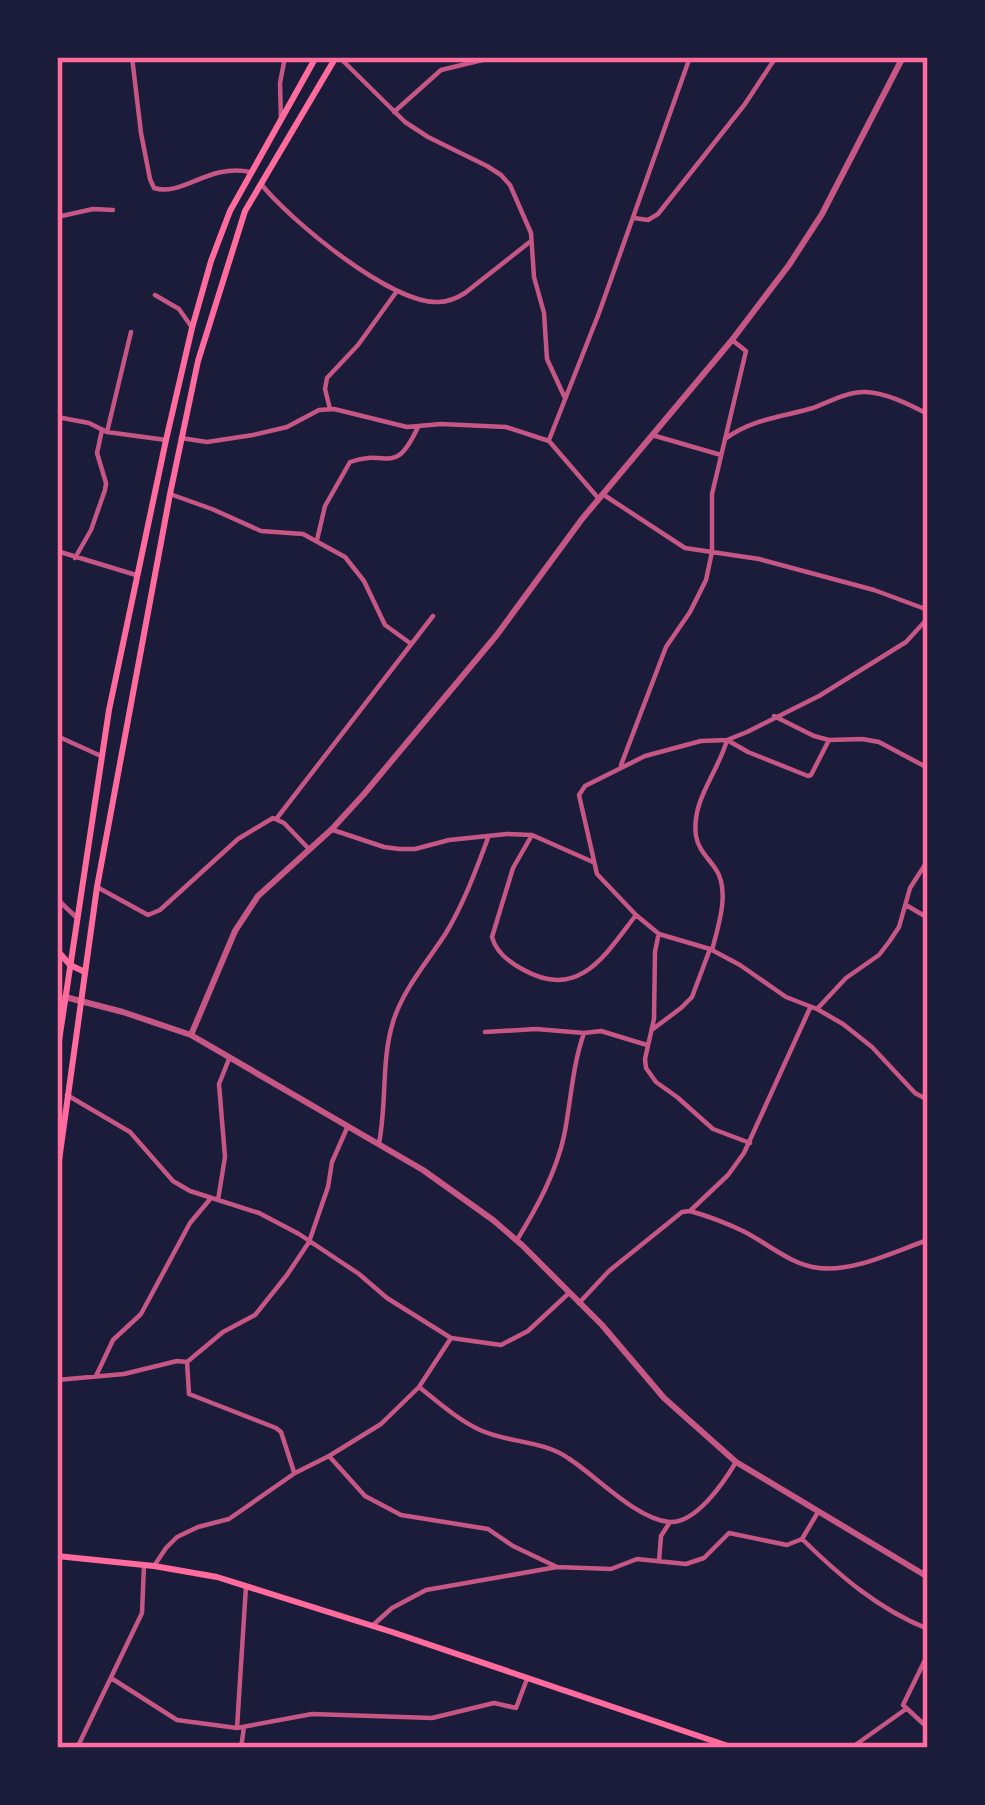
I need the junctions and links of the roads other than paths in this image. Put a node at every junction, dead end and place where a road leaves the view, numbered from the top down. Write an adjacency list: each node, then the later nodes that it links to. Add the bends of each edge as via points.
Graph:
1 (132, 57): 13 (street, via 154,188 223,170)
2 (285, 57): 12 (street)
3 (316, 57): 9 (main road)
4 (338, 57): 10 (main road); 11 (street)
5 (495, 57): 11 (street, via 442,70)
6 (690, 57): 17 (street)
7 (776, 57): 17 (street, via 658,214)
8 (903, 57): 23 (street, via 822,214)
9 (293, 96): 10 (main road); 12 (main road)
10 (307, 104): 14 (main road)
11 (394, 112): 18 (street, via 501,175 526,215)
12 (281, 120): 13 (main road)
13 (250, 172): 21 (main road, via 219,235)
14 (260, 183): 19 (street); 31 (main road, via 232,247)
15 (113, 211): 16 (street)
16 (57, 217)
17 (632, 218): 24 (street)
18 (531, 241): 19 (street, via 455,299 436,303); 24 (street, via 547,358)
19 (397, 292): 25 (street, via 327,378)
20 (155, 295): 21 (street)
21 (192, 328): 32 (main road)
22 (131, 332): 29 (street)
23 (732, 340): 30 (street); 33 (street, via 746,351)
24 (565, 398): 34 (street)
25 (329, 409): 28 (street); 31 (street, via 254,435)
26 (928, 414): 33 (street, via 856,393 764,419)
27 (57, 416): 29 (street)
28 (418, 427): 34 (street, via 506,427); 38 (street, via 392,460 350,462)
29 (104, 431): 32 (street); 41 (street, via 97,453 105,490)
30 (652, 435): 35 (street); 37 (street)
31 (181, 438): 36 (main road)
32 (166, 440): 42 (main road)
33 (724, 440): 35 (street)
34 (549, 441): 37 (street)
35 (721, 455): 40 (street)
36 (170, 494): 38 (street, via 261,532); 47 (main road)
37 (602, 497): 40 (street, via 686,548); 56 (street)
38 (317, 540): 45 (street, via 358,570 385,625)
39 (57, 550): 41 (street)
40 (712, 552): 43 (street, via 874,590); 54 (street)
41 (75, 558): 42 (street)
42 (136, 575): 46 (main road)
43 (928, 614): 48 (street, via 906,642)
44 (433, 616): 45 (street)
45 (410, 643): 55 (street)
46 (116, 673): 47 (main road); 52 (main road)
47 (136, 676): 62 (main road)
48 (774, 716): 50 (street); 51 (street)
49 (57, 736): 52 (street)
50 (727, 740): 51 (street, via 808,776); 54 (street, via 645,756); 70 (street, via 701,794 696,826 720,877)
51 (829, 740): 53 (street, via 879,742)
52 (101, 756): 67 (main road)
53 (928, 768)
54 (620, 769): 61 (street, via 579,795)
55 (277, 818): 59 (street); 62 (street, via 238,839 148,915)
56 (332, 830): 58 (street, via 399,849); 59 (street)
57 (532, 835): 58 (street); 61 (street); 65 (street, via 492,937 518,967 540,979 569,980 590,970)
58 (488, 838): 88 (street, via 457,913 392,1023)
59 (309, 849): 80 (street, via 258,896)
60 (928, 860): 64 (street)
61 (593, 862): 65 (street)
62 (97, 887): 72 (main road)
63 (57, 899): 67 (street)
64 (906, 904): 66 (street); 75 (street, via 879,956)
65 (636, 915): 68 (street)
66 (928, 918)
67 (76, 919): 71 (main road)
68 (659, 934): 70 (street); 77 (street)
69 (57, 950): 71 (main road)
70 (711, 950): 75 (street); 77 (street, via 692,997)
71 (70, 965): 72 (main road); 73 (main road)
72 (85, 972): 74 (main road)
73 (65, 997): 74 (street); 76 (main road)
74 (80, 1000): 80 (street); 84 (main road)
75 (814, 1008): 85 (street, via 872,1046); 87 (street)
76 (60, 1011): 82 (main road)
77 (652, 1029): 81 (street)
78 (485, 1032): 79 (street)
79 (584, 1033): 81 (street); 92 (street, via 561,1149)
80 (191, 1035): 83 (street)
81 (647, 1046): 87 (street, via 651,1078 713,1130)
82 (57, 1054)
83 (230, 1058): 86 (street); 90 (street, via 219,1084 225,1157)
84 (67, 1095): 89 (main road); 90 (street, via 130,1132 173,1181)
85 (928, 1100)
86 (348, 1126): 88 (street); 94 (street)
87 (750, 1142): 91 (street)
88 (379, 1144): 92 (street)
89 (57, 1175)
90 (214, 1199): 94 (street); 99 (street)
91 (690, 1210): 93 (street, via 820,1269); 96 (street)
92 (517, 1240): 95 (street)
93 (928, 1240)
94 (309, 1242): 97 (street); 98 (street, via 255,1315)
95 (569, 1293): 96 (street); 97 (street, via 501,1346)
96 (579, 1303): 103 (street, via 664,1398)
97 (451, 1338): 101 (street)
98 (187, 1362): 99 (street); 104 (street, via 189,1394 276,1428)
99 (96, 1376): 100 (street)
100 (57, 1380)
101 (419, 1388): 102 (street); 106 (street, via 483,1432 554,1449 634,1507)
102 (329, 1456): 104 (street); 112 (street, via 384,1506 488,1528)
103 (736, 1462): 105 (street); 106 (street, via 697,1510)
104 (295, 1473): 111 (street, via 229,1519 178,1537)
105 (818, 1512): 107 (street); 113 (street)
106 (670, 1522): 109 (street)
107 (802, 1539): 109 (street, via 787,1545 729,1533 704,1558); 116 (street, via 866,1595)
108 (57, 1556): 110 (main road)
109 (659, 1561): 112 (street)
110 (144, 1565): 111 (main road); 118 (street, via 142,1613)
111 (154, 1566): 114 (main road)
112 (557, 1567): 115 (street, via 426,1590)
113 (928, 1577)
114 (246, 1586): 115 (main road); 121 (street)
115 (372, 1626): 119 (main road)
116 (928, 1629)
117 (928, 1645): 120 (street)
118 (111, 1678): 121 (street, via 177,1720); 124 (street)
119 (527, 1679): 121 (street, via 516,1708 494,1703 432,1718 312,1714); 123 (main road)
120 (906, 1709): 122 (street); 128 (street)
121 (240, 1728): 125 (street)
122 (928, 1728)
123 (691, 1734): 126 (street); 127 (main road)
124 (76, 1748)
125 (242, 1748)
126 (695, 1748)
127 (734, 1748)
128 (851, 1748)

